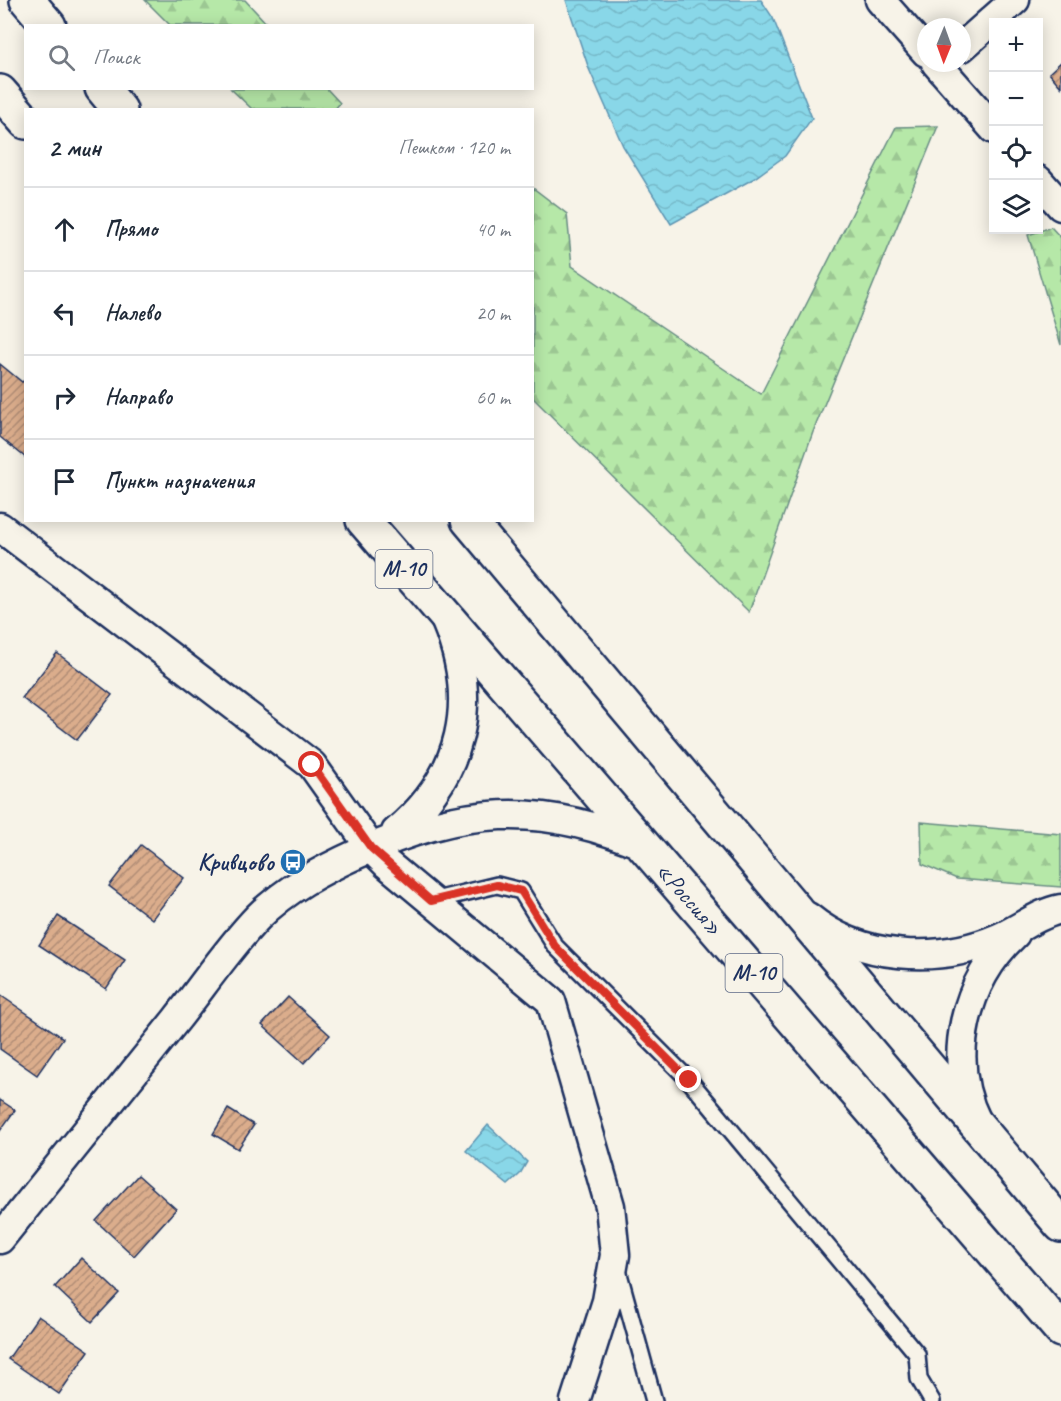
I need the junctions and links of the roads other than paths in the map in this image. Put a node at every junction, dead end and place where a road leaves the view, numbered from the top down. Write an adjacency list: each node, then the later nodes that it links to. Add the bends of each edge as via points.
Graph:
1 (27, 0): 4 (highway)
2 (880, 0): 6 (street)
3 (1015, 0): 5 (street)
4 (46, 24)
5 (971, 38)
6 (917, 40)
7 (945, 72): 12 (street)
8 (104, 90): 10 (highway)
9 (0, 92): 11 (highway)
10 (118, 108)
11 (24, 120)
12 (990, 126)
13 (1043, 186): 14 (street)
14 (1061, 206)
15 (365, 522): 18 (highway, «Россия» / М-10)
16 (470, 522): 22 (highway)
17 (0, 527): 20 (street, via 312,765)
18 (445, 617): 19 (highway, «Россия» / М-10); 20 (street, via 463,677 462,722 456,748 426,803 394,834)
19 (645, 846): 20 (street, via 564,819 508,814 451,820); 29 (highway, «Россия» / М-10)
20 (371, 848): 21 (street); 27 (street, via 316,873 259,916)
21 (431, 901): 28 (street, via 551,1001 610,1206); 32 (lane, via 497,885 521,891 555,946 689,1080 917,1354 919,1379)
22 (793, 904): 24 (street, via 847,940 903,954 951,953); 25 (highway)
23 (1061, 909): 24 (street)
24 (1021, 928): 25 (street, via 984,971 964,1024 966,1092)
25 (983, 1134): 26 (highway)
26 (1061, 1225)
27 (0, 1239)
28 (615, 1255): 30 (street, via 607,1301); 31 (lane)
29 (1061, 1330)
30 (575, 1401)
31 (654, 1401)
32 (932, 1401)

